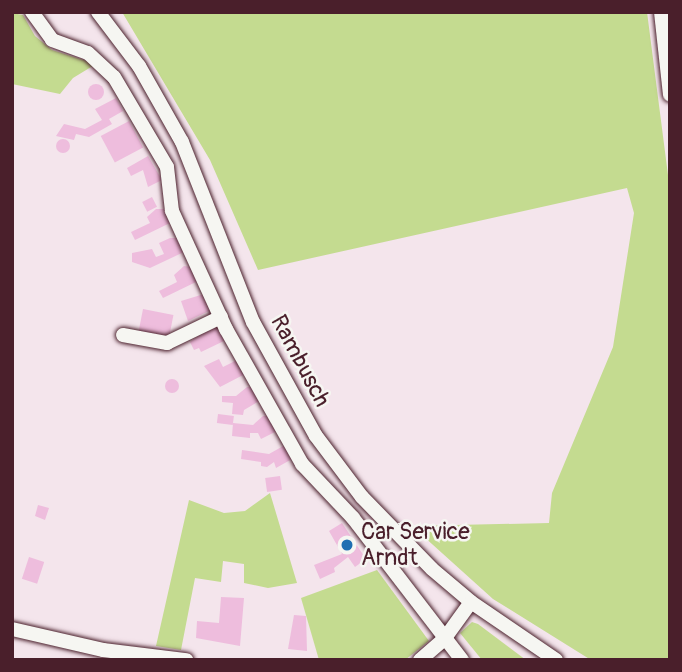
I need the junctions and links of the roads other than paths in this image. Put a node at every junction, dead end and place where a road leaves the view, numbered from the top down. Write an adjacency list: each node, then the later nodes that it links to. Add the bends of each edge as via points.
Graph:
1 (32, 12): 5 (street, Rambusch, via 52,40 88,52 104,65 135,109 167,167 172,211)
2 (98, 12): 7 (street, Rambusch, via 139,66 182,142 253,322 316,436 397,534)
3 (661, 12): 4 (street)
4 (670, 95)
5 (220, 317): 6 (street, via 167,343); 9 (street, Rambusch, via 302,464 346,510)
6 (123, 335)
7 (471, 602): 9 (street); 13 (street, Rambusch)
8 (12, 629): 10 (street, via 103,650)
9 (445, 638): 11 (street); 12 (street, Rambusch)
10 (186, 660)
11 (420, 660)
12 (462, 660)
13 (556, 660)

